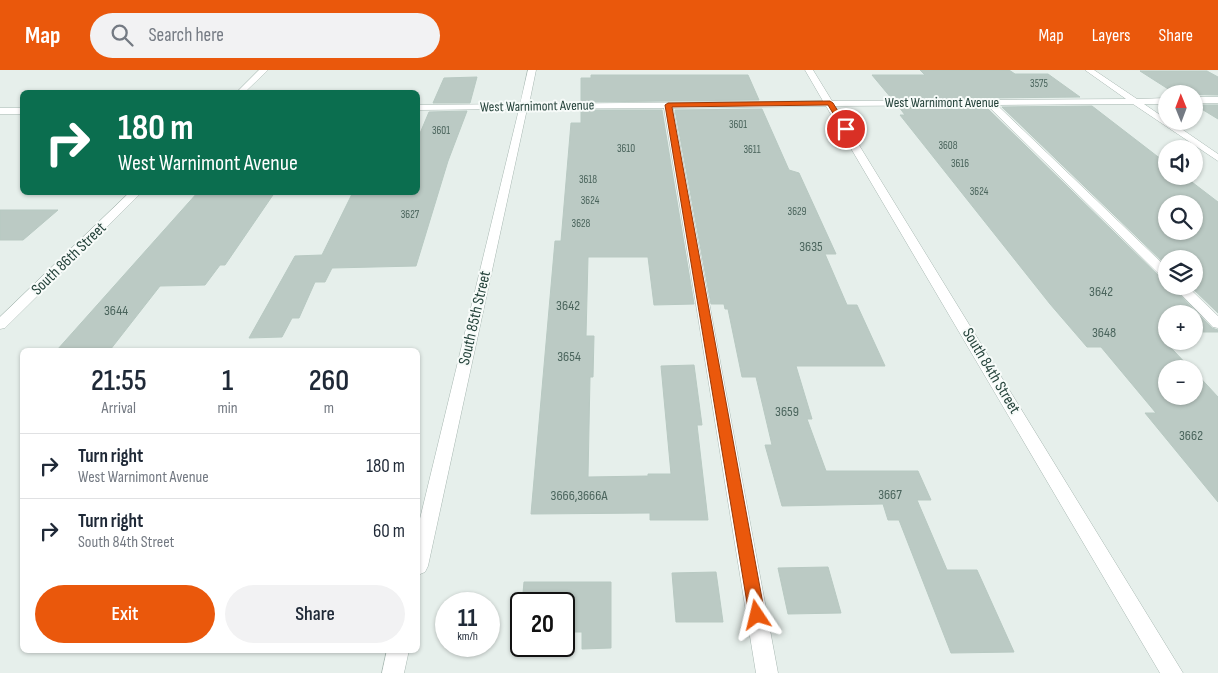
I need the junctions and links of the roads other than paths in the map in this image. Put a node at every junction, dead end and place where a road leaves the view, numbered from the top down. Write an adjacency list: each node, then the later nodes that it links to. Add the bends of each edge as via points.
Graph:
1 (264, 70): 5 (street)
2 (532, 70): 13 (street, South 85th Street)
3 (809, 70): 11 (street, South 84th Street)
4 (1089, 70): 9 (street)
5 (243, 90)
6 (1158, 100): 9 (street, West Warnimont Avenue)
7 (1203, 100): 8 (street)
8 (1218, 100)
9 (1134, 101): 10 (street, West Warnimont Avenue); 17 (street)
10 (989, 102): 11 (street, West Warnimont Avenue); 19 (street)
11 (830, 103): 12 (street, West Warnimont Avenue); 27 (street, South 84th Street)
12 (668, 105): 13 (street, West Warnimont Avenue); 26 (street)
13 (523, 106): 14 (street, West Warnimont Avenue); 23 (street, South 85th Street)
14 (420, 107)
15 (0, 111): 16 (street)
16 (20, 111)
17 (1218, 158)
18 (134, 195): 22 (street, South 86th Street)
19 (1158, 266)
20 (1188, 295): 21 (street)
21 (1218, 324)
22 (0, 325)
23 (420, 557)
24 (397, 653): 25 (street)
25 (393, 673)
26 (767, 673)
27 (1172, 673)

